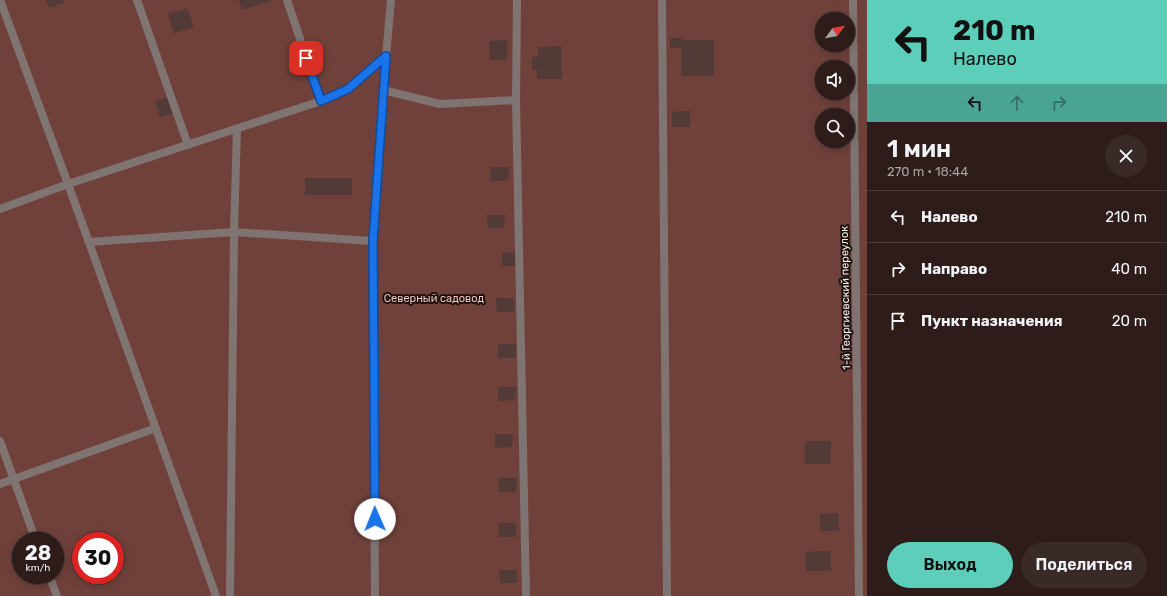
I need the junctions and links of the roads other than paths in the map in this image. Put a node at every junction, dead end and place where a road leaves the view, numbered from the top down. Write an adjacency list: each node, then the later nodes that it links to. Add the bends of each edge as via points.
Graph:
1 (0, 0): 14 (street)
2 (138, 0): 13 (street)
3 (287, 0): 11 (street)
4 (391, 0): 8 (street)
5 (517, 0): 10 (street)
6 (662, 0): 30 (street)
7 (853, 0): 31 (street, 1-й Георгиевский переулок)
8 (386, 56): 9 (street); 11 (street, via 348,89)
9 (383, 90): 10 (street, via 440,104); 17 (street)
10 (516, 100): 29 (street)
11 (321, 101): 12 (street)
12 (237, 129): 13 (street); 16 (street)
13 (188, 145): 14 (street)
14 (68, 184): 15 (street); 18 (street)
15 (0, 208)
16 (234, 232): 17 (street); 18 (street); 27 (street)
17 (373, 241): 28 (street)
18 (89, 242): 19 (street)
19 (156, 428): 21 (street); 26 (street)
20 (0, 441): 21 (street)
21 (13, 479): 22 (street); 23 (street)
22 (0, 484)
23 (33, 532)
24 (52, 584): 25 (street)
25 (57, 596)
26 (216, 596)
27 (230, 596)
28 (375, 596)
29 (526, 596)
30 (667, 596)
31 (859, 596)

